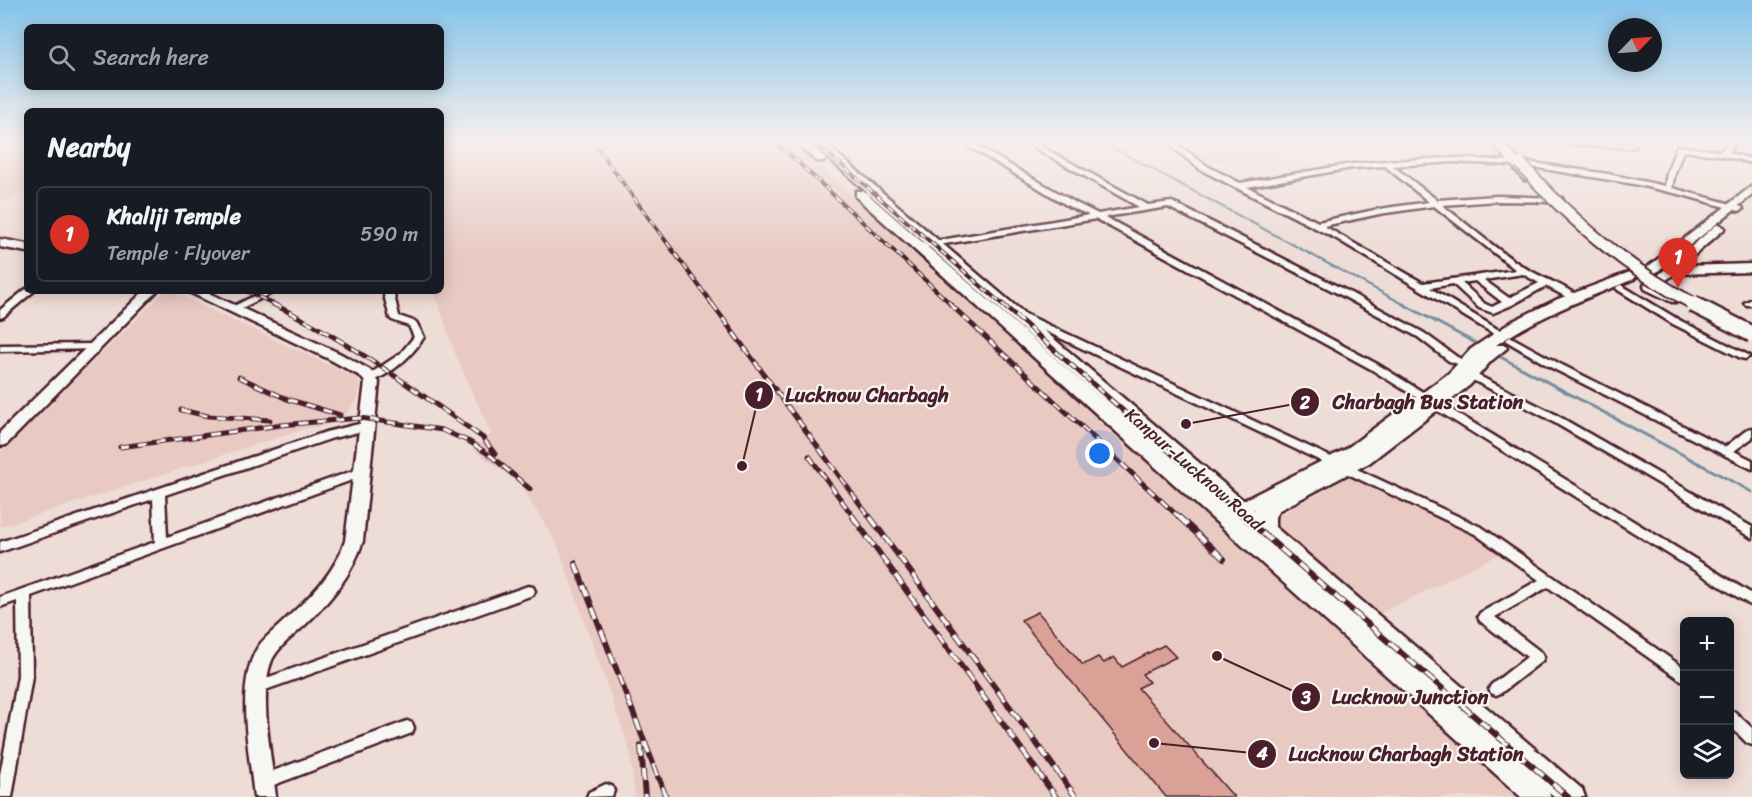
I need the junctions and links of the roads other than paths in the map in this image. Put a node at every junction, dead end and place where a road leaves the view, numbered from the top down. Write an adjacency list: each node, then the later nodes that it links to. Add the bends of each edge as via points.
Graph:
1 (854, 178): 24 (main road, Kanpur-Lucknow Road)
2 (1027, 178): 21 (street)
3 (1093, 178): 19 (street)
4 (1223, 178): 12 (street)
5 (1279, 178): 12 (street)
6 (1403, 178): 18 (street)
7 (1532, 178): 16 (main road)
8 (1534, 178): 46 (main road, bridge, via 1558,206 1622,260 1667,291)
9 (1537, 178): 17 (main road)
10 (1622, 178): 13 (street)
11 (1670, 178): 13 (street)
12 (1238, 186): 22 (street)
13 (1669, 188): 20 (street)
14 (1752, 189): 20 (main road)
15 (1752, 198): 20 (main road)
16 (1547, 199): 17 (street); 18 (street); 30 (main road)
17 (1559, 200): 30 (main road)
18 (1432, 202): 22 (street); 29 (street)
19 (1147, 208): 21 (street); 52 (street, via 1169,204 1421,335)
20 (1736, 208): 26 (main road); 30 (main road, via 1658,263)
21 (1097, 216): 24 (street); 54 (street)
22 (1317, 225): 34 (street)
23 (0, 243): 25 (main road)
24 (927, 245): 45 (main road, Kanpur-Lucknow Road); 51 (main road, Kanpur-Lucknow Road)
25 (24, 247)
26 (1692, 253): 28 (main road); 30 (main road)
27 (1752, 268): 28 (main road)
28 (1726, 270): 30 (main road)
29 (1524, 271): 31 (street); 33 (street)
30 (1648, 277): 35 (main road); 41 (main road); 46 (main road)
31 (1478, 279): 32 (street); 42 (street)
32 (1455, 281): 34 (street); 42 (street, via 1489,309)
33 (1547, 282): 41 (street); 42 (street)
34 (1422, 286): 47 (street)
35 (1621, 288): 47 (main road, via 1591,298); 50 (street)
36 (25, 294): 44 (street)
37 (148, 294): 48 (main road)
38 (200, 294): 43 (main road)
39 (264, 294): 43 (street)
40 (389, 294): 53 (street, via 395,318 413,324 420,337 414,348)
41 (1575, 298): 47 (main road, via 1538,314)
42 (1509, 303)
43 (233, 309): 53 (main road, via 334,356)
44 (0, 315)
45 (1020, 317): 51 (main road, Kanpur-Lucknow Road); 59 (street)
46 (1752, 334)
47 (1502, 341): 52 (main road); 58 (street)
48 (95, 347): 49 (street); 57 (main road)
49 (0, 348)
50 (1745, 356)
51 (1062, 364): 64 (main road, Kanpur-Lucknow Road)
52 (1468, 369): 54 (main road); 65 (street)
53 (369, 378): 55 (main road, via 372,382)
54 (1431, 401): 59 (main road); 72 (street)
55 (367, 426): 61 (main road); 62 (street)
56 (1752, 432): 58 (street)
57 (0, 441)
58 (1726, 452): 60 (street)
59 (1341, 464): 63 (main road); 64 (main road); 69 (street, via 1479,531)
60 (1752, 465)
61 (362, 472): 67 (street); 75 (main road, via 349,561 338,580 265,654)
62 (159, 494): 67 (street); 68 (street)
63 (1272, 507): 64 (main road); 66 (main road, via 1264,519)
64 (1236, 518): 66 (main road, Kanpur-Lucknow Road); 82 (main road, Kanpur-Lucknow Road)
65 (1752, 533)
66 (1268, 534): 83 (main road, Kanpur-Lucknow Road)
67 (161, 544): 71 (street)
68 (0, 548)
69 (1549, 579): 74 (street); 76 (street, via 1485,617 1537,657)
70 (528, 591): 75 (street)
71 (24, 594): 73 (street); 81 (street, via 25,676)
72 (1752, 601)
73 (0, 602)
74 (1680, 672)
75 (257, 687): 80 (main road)
76 (1496, 689)
77 (1734, 721): 79 (street)
78 (407, 728): 80 (street)
79 (1752, 738)
80 (264, 790)
81 (4, 797)
82 (1539, 797)
83 (1573, 797)

